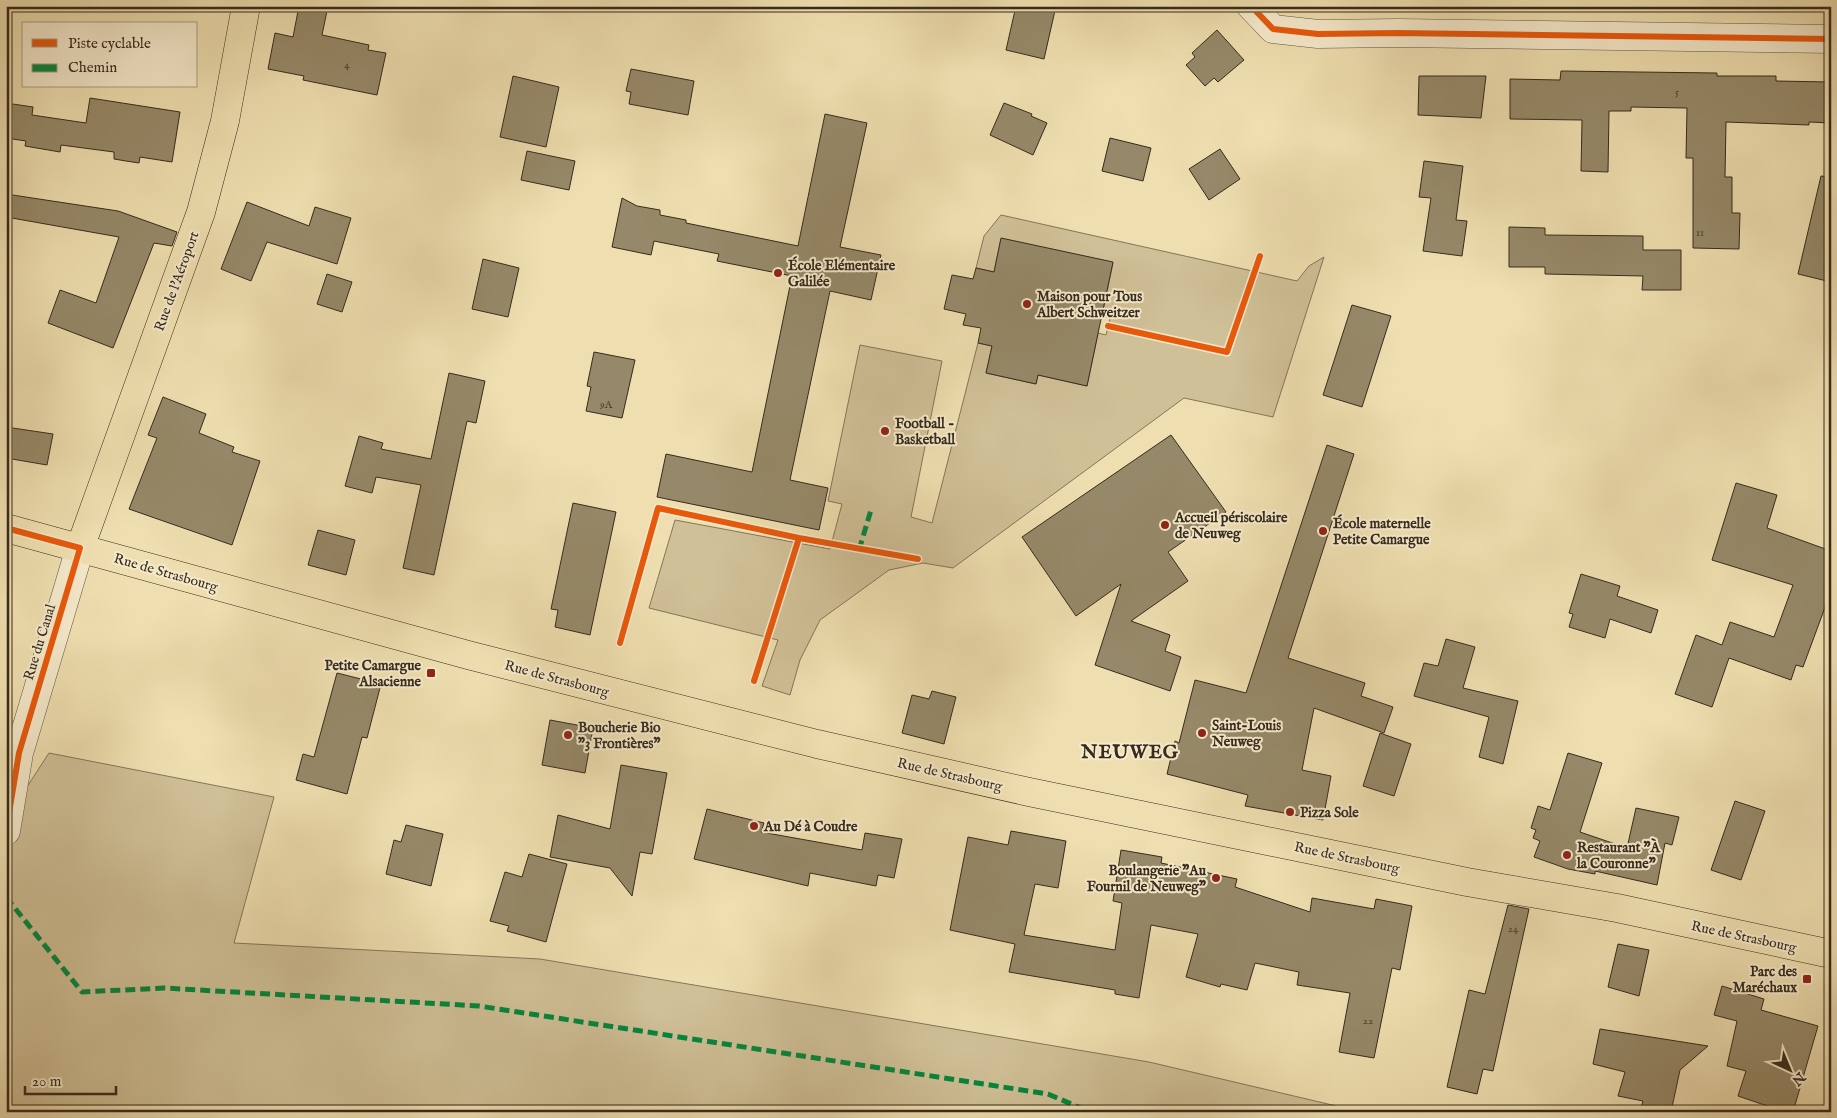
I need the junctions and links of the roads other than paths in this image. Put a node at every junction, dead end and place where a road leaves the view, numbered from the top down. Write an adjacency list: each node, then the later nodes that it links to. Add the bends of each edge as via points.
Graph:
1 (246, 6): 5 (main road, Rue de l'Aéroport, via 225,122 201,212)
2 (1250, 6): 3 (street, via 1273,29 1318,34)
3 (1831, 39)
4 (6, 528): 5 (main road, Rue de Strasbourg)
5 (80, 548): 6 (street, Rue du Canal, via 19,753); 7 (main road, Rue de Strasbourg, via 463,654 827,746 1029,792 1467,882 1617,908)
6 (6, 831)
7 (1831, 954)

